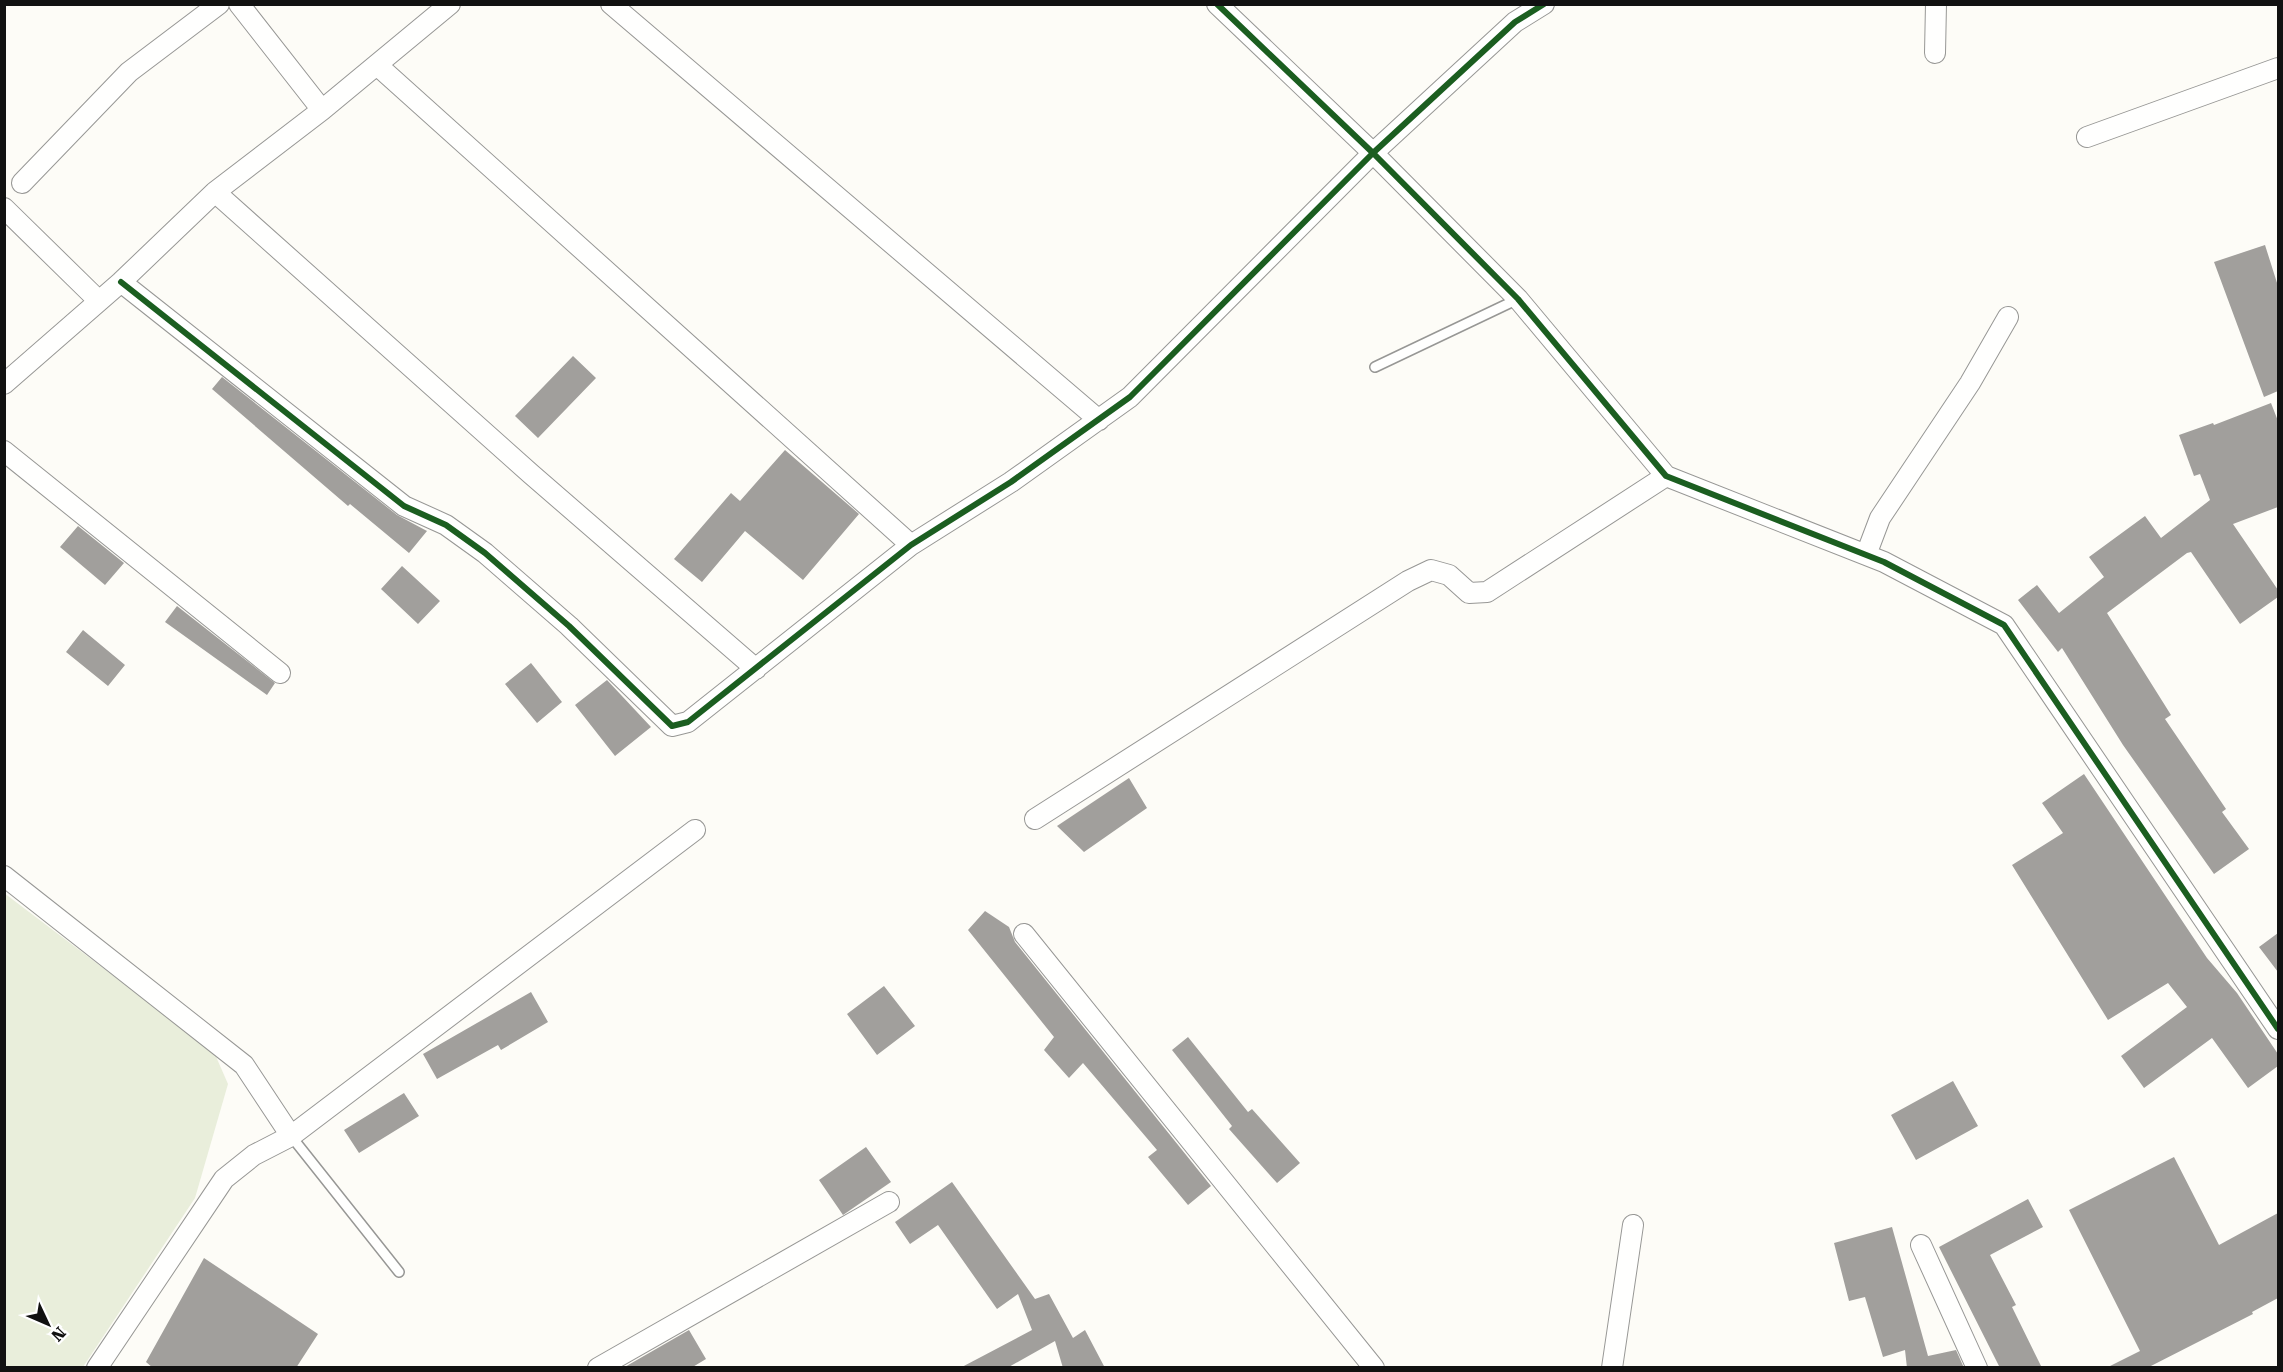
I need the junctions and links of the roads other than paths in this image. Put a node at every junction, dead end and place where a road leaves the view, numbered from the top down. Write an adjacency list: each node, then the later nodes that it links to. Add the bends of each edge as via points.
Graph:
1 (219, 4): 14 (street, via 129,72)
2 (239, 4): 11 (street)
3 (450, 4): 9 (street)
4 (611, 4): 23 (street)
5 (1217, 4): 13 (street)
6 (1544, 4): 13 (street, via 1515,22)
7 (1936, 4): 8 (street)
8 (1935, 53)
9 (377, 65): 11 (street); 26 (street)
10 (2278, 68): 12 (street)
11 (322, 111): 15 (street)
12 (2087, 137)
13 (1373, 153): 18 (street); 23 (street, via 1130,397)
14 (22, 183)
15 (215, 192): 17 (street); 28 (street)
16 (4, 208): 19 (street)
17 (121, 282): 19 (street); 28 (street, via 404,506 446,525 485,553 569,626 672,726 688,722)
18 (1518, 299): 21 (lane); 25 (street)
19 (99, 301): 22 (street)
20 (2008, 317): 27 (street, via 1970,384 1880,518)
21 (1375, 367)
22 (4, 384)
23 (1099, 420): 26 (street)
24 (4, 451): 29 (street)
25 (1666, 476): 27 (street); 30 (street, via 1487,592 1469,593 1449,575 1431,570 1408,581)
26 (911, 545): 28 (street)
27 (1866, 555): 34 (street, via 2004,625)
28 (756, 669)
29 (280, 673)
30 (1035, 819)
31 (695, 830): 36 (street)
32 (4, 876): 36 (street, via 244,1065)
33 (1024, 934): 43 (street)
34 (2272, 1004): 35 (street)
35 (2278, 1029)
36 (291, 1136): 40 (lane); 41 (street, via 254,1155 224,1179)
37 (889, 1202): 42 (street)
38 (1633, 1226): 44 (street)
39 (1921, 1245): 45 (street)
40 (399, 1272)
41 (97, 1368)
42 (598, 1368)
43 (1374, 1368)
44 (1612, 1368)
45 (1977, 1368)

